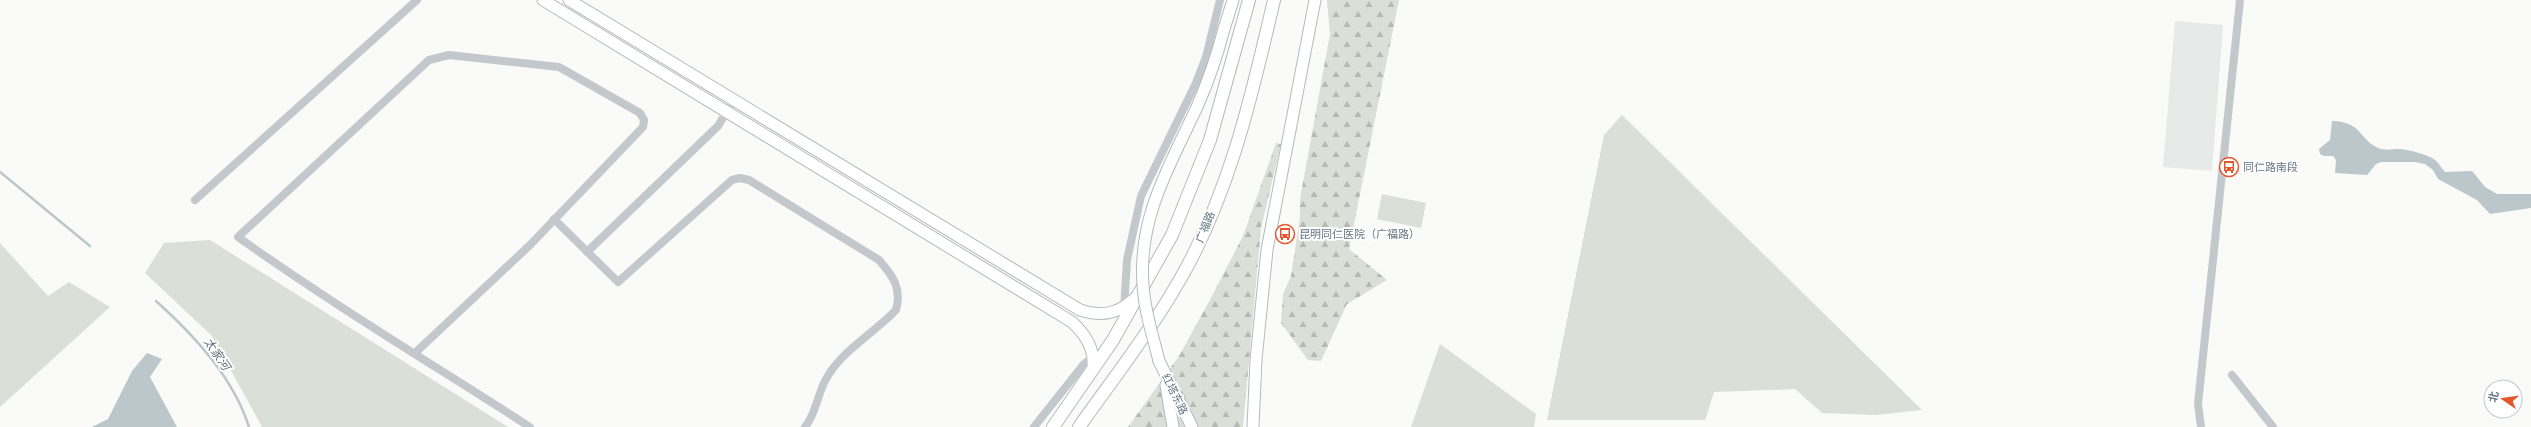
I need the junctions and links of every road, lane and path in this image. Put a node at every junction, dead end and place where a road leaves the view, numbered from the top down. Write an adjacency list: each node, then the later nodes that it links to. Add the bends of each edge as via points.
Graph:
1 (417, 0): 14 (street)
2 (543, 0): 11 (street)
3 (569, 0): 10 (street)
4 (1220, 0): 20 (street, via 1206,57 1196,83 1141,196 1127,260)
5 (1233, 0): 24 (street, bridge, via 1210,75 1161,181 1147,225 1143,284 1146,308)
6 (1249, 0): 19 (main road, via 1210,140 1172,235)
7 (1274, 0): 31 (main road, 广福路, via 1252,95 1236,149 1197,247 1172,293)
8 (1314, 0): 34 (street, via 1267,250 1256,360)
9 (2240, 0): 35 (street, via 2198,404)
10 (733, 101): 11 (street); 12 (street)
11 (727, 112): 13 (street); 17 (street, via 718,126)
12 (796, 138): 13 (street); 16 (street)
13 (789, 150): 18 (street)
14 (195, 200)
15 (554, 219): 17 (street); 22 (street); 22 (street, via 643,128 644,120 640,113 559,67 449,55 429,60 238,237)
16 (976, 246): 18 (street); 20 (street, via 1080,310 1113,313)
17 (587, 252): 28 (street, via 618,282 732,180 740,178 749,180 879,260 894,278 898,289 896,310 845,354 828,374 813,418)
18 (968, 258): 23 (street, via 1072,322 1083,334)
19 (1143, 289): 20 (street); 21 (main road)
20 (1124, 306): 21 (street)
21 (1113, 340): 23 (street); 25 (main road)
22 (415, 353): 27 (street)
23 (1094, 356): 25 (street); 29 (street, via 1084,364)
24 (1160, 361): 32 (street); 33 (street, 红塔东路)
25 (1093, 370): 30 (main road)
26 (2232, 375): 36 (street)
27 (530, 427)
28 (805, 427)
29 (1034, 427)
30 (1053, 427)
31 (1078, 427)
32 (1173, 427)
33 (1192, 427)
34 (1253, 427)
35 (2200, 427)
36 (2273, 427)

